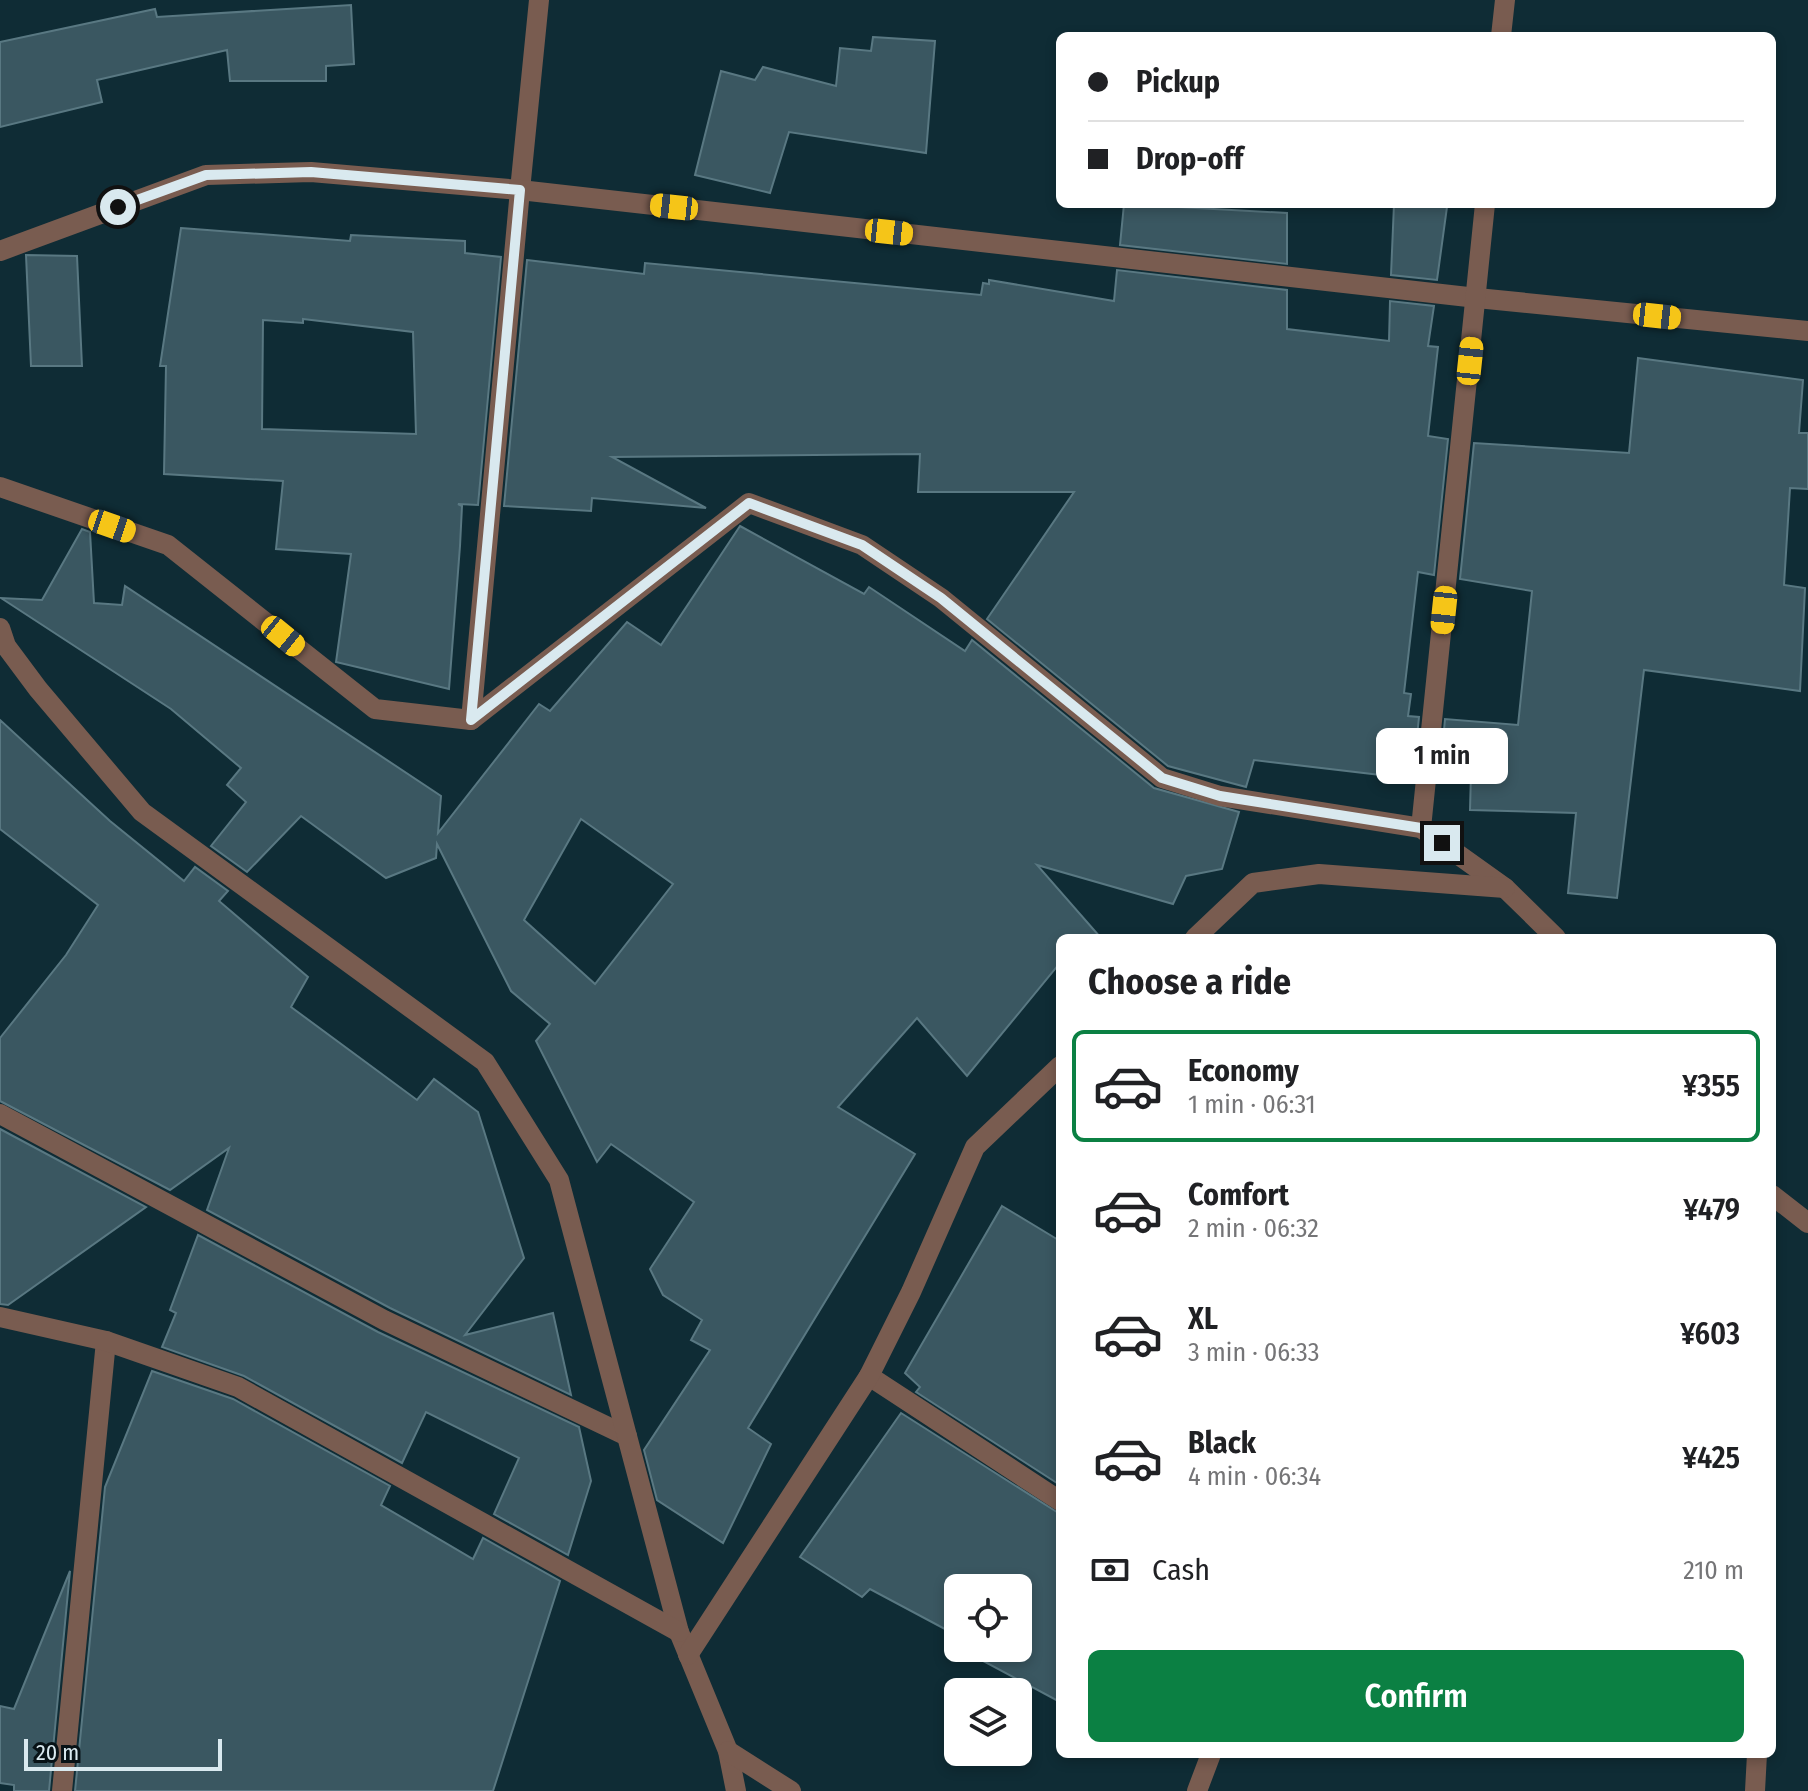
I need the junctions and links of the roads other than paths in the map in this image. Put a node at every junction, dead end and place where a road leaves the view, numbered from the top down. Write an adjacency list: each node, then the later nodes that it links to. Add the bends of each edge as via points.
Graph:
1 (539, 0): 4 (street)
2 (1505, 0): 3 (street)
3 (1501, 32)
4 (520, 190): 6 (street, via 311,172 206,175); 7 (street); 11 (street)
5 (1485, 208): 7 (street)
6 (0, 251)
7 (1477, 298): 8 (street); 12 (street)
8 (1808, 331)
9 (0, 487): 11 (street, via 168,545 375,709)
10 (0, 628): 23 (street, via 6,646 38,689 142,812 485,1062 559,1180)
11 (471, 720): 12 (street, via 749,503 862,545 941,598 1162,778 1220,796)
12 (1421, 828): 13 (street)
13 (1505, 888): 14 (street); 15 (street, via 1319,874 1253,883)
14 (1540, 928)
15 (1199, 934)
16 (1056, 1070): 22 (street, via 975,1147)
17 (0, 1114): 23 (street, via 384,1320)
18 (1776, 1198): 19 (street)
19 (1808, 1223)
20 (0, 1317): 21 (street)
21 (106, 1341): 25 (street, via 238,1387); 30 (street)
22 (869, 1376): 24 (street); 26 (street)
23 (627, 1436): 25 (street)
24 (1056, 1498)
25 (679, 1632): 26 (street)
26 (688, 1655): 27 (street)
27 (728, 1751): 31 (street); 32 (street)
28 (1209, 1758): 33 (street)
29 (1757, 1758): 34 (street)
30 (62, 1791)
31 (736, 1791)
32 (791, 1791)
33 (1197, 1791)
34 (1755, 1791)

